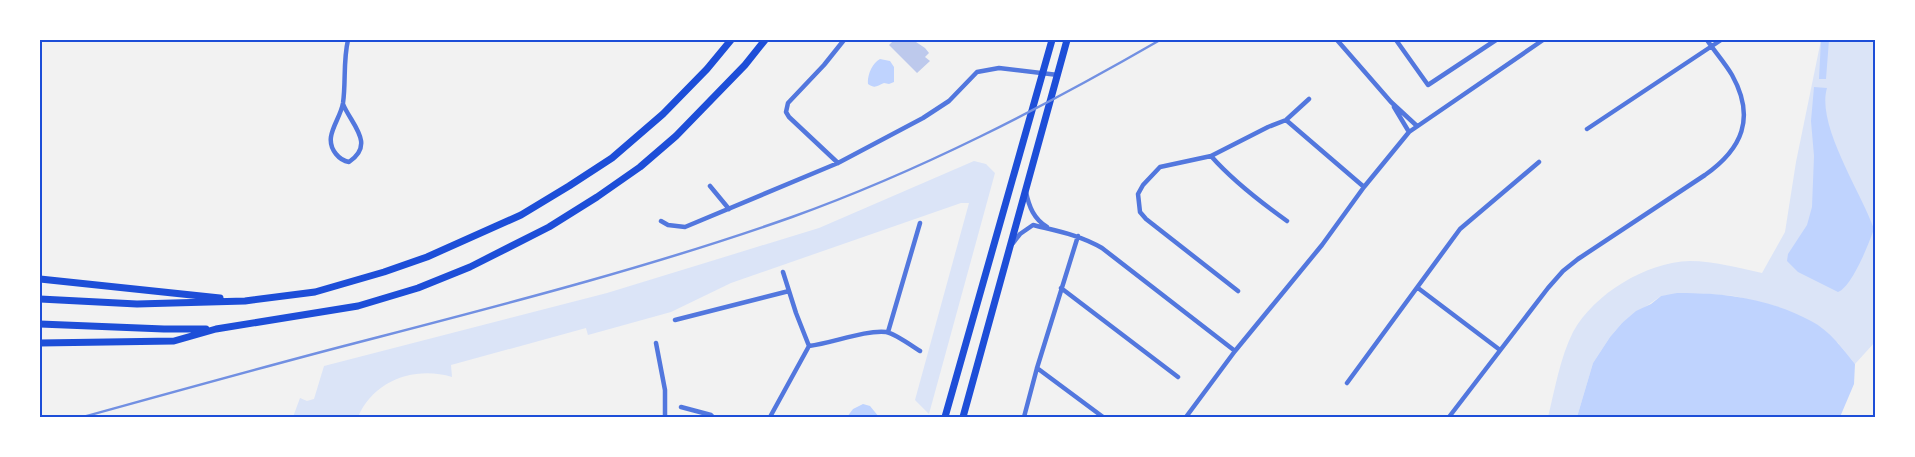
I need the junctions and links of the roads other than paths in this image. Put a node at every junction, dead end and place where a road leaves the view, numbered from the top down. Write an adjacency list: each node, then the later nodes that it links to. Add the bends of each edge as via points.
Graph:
1 (348, 40): 18 (street, via 344,55)
2 (731, 40): 43 (main road, via 686,90 632,142 570,186 521,215 454,246 384,272 314,292)
3 (765, 40): 46 (main road, via 656,154 549,227 470,267 386,298 358,306)
4 (844, 40): 25 (street, via 786,107 789,118)
5 (1052, 40): 14 (main road)
6 (1067, 40): 15 (main road)
7 (1337, 40): 17 (street)
8 (1396, 40): 9 (street, via 1426,83 1430,84)
9 (1496, 40)
10 (1543, 40): 20 (street)
11 (1707, 40): 13 (street)
12 (1722, 40): 13 (street)
13 (1712, 47): 21 (street); 51 (street, via 1732,74 1742,100 1743,126 1734,150 1720,165 1578,259 1563,272)
14 (1043, 72): 15 (street); 25 (street, via 999,68 977,72 949,101); 61 (main road)
15 (1058, 75): 28 (main road)
16 (1308, 99): 19 (street)
17 (1391, 102): 20 (street); 22 (street)
18 (343, 104): 18 (street, via 362,142 359,153 349,162 338,157 330,142)
19 (1286, 120): 23 (street); 27 (street)
20 (1417, 126): 22 (street)
21 (1587, 129)
22 (1409, 132): 27 (street)
23 (1211, 156): 31 (street, via 1250,194); 41 (street, via 1160,167 1138,194 1140,212)
24 (1539, 162): 39 (street, via 1468,221)
25 (838, 163): 29 (street)
26 (710, 186): 29 (street)
27 (1364, 187): 53 (street, via 1322,245)
28 (1025, 188): 33 (street, via 1035,217); 35 (main road)
29 (729, 209): 30 (street, via 685,227 668,226)
30 (661, 221)
31 (1286, 221)
32 (920, 223): 47 (street)
33 (1051, 230): 34 (street); 35 (street, via 1033,226 1020,234)
34 (1078, 236): 38 (street); 53 (street, via 1102,248)
35 (1009, 249): 62 (main road)
36 (783, 272): 40 (street)
37 (40, 279): 43 (main road)
38 (1061, 288): 54 (street); 55 (street)
39 (1418, 288): 51 (street); 56 (street)
40 (789, 291): 44 (street); 50 (street)
41 (1238, 291)
42 (40, 299): 43 (main road, via 137,304)
43 (245, 301)
44 (675, 320)
45 (40, 324): 46 (main road)
46 (216, 329): 48 (main road, via 174,341)
47 (888, 332): 50 (street, via 855,335); 52 (street)
48 (40, 343)
49 (656, 343): 58 (street)
50 (809, 346): 60 (street)
51 (1500, 350): 66 (street)
52 (920, 351)
53 (1235, 351): 65 (street)
54 (1037, 368): 63 (street); 64 (street)
55 (1178, 377)
56 (1347, 382)
57 (682, 407): 59 (street)
58 (667, 417)
59 (713, 417)
60 (770, 417)
61 (945, 417)
62 (963, 417)
63 (1024, 417)
64 (1103, 417)
65 (1186, 417)
66 (1449, 417)

